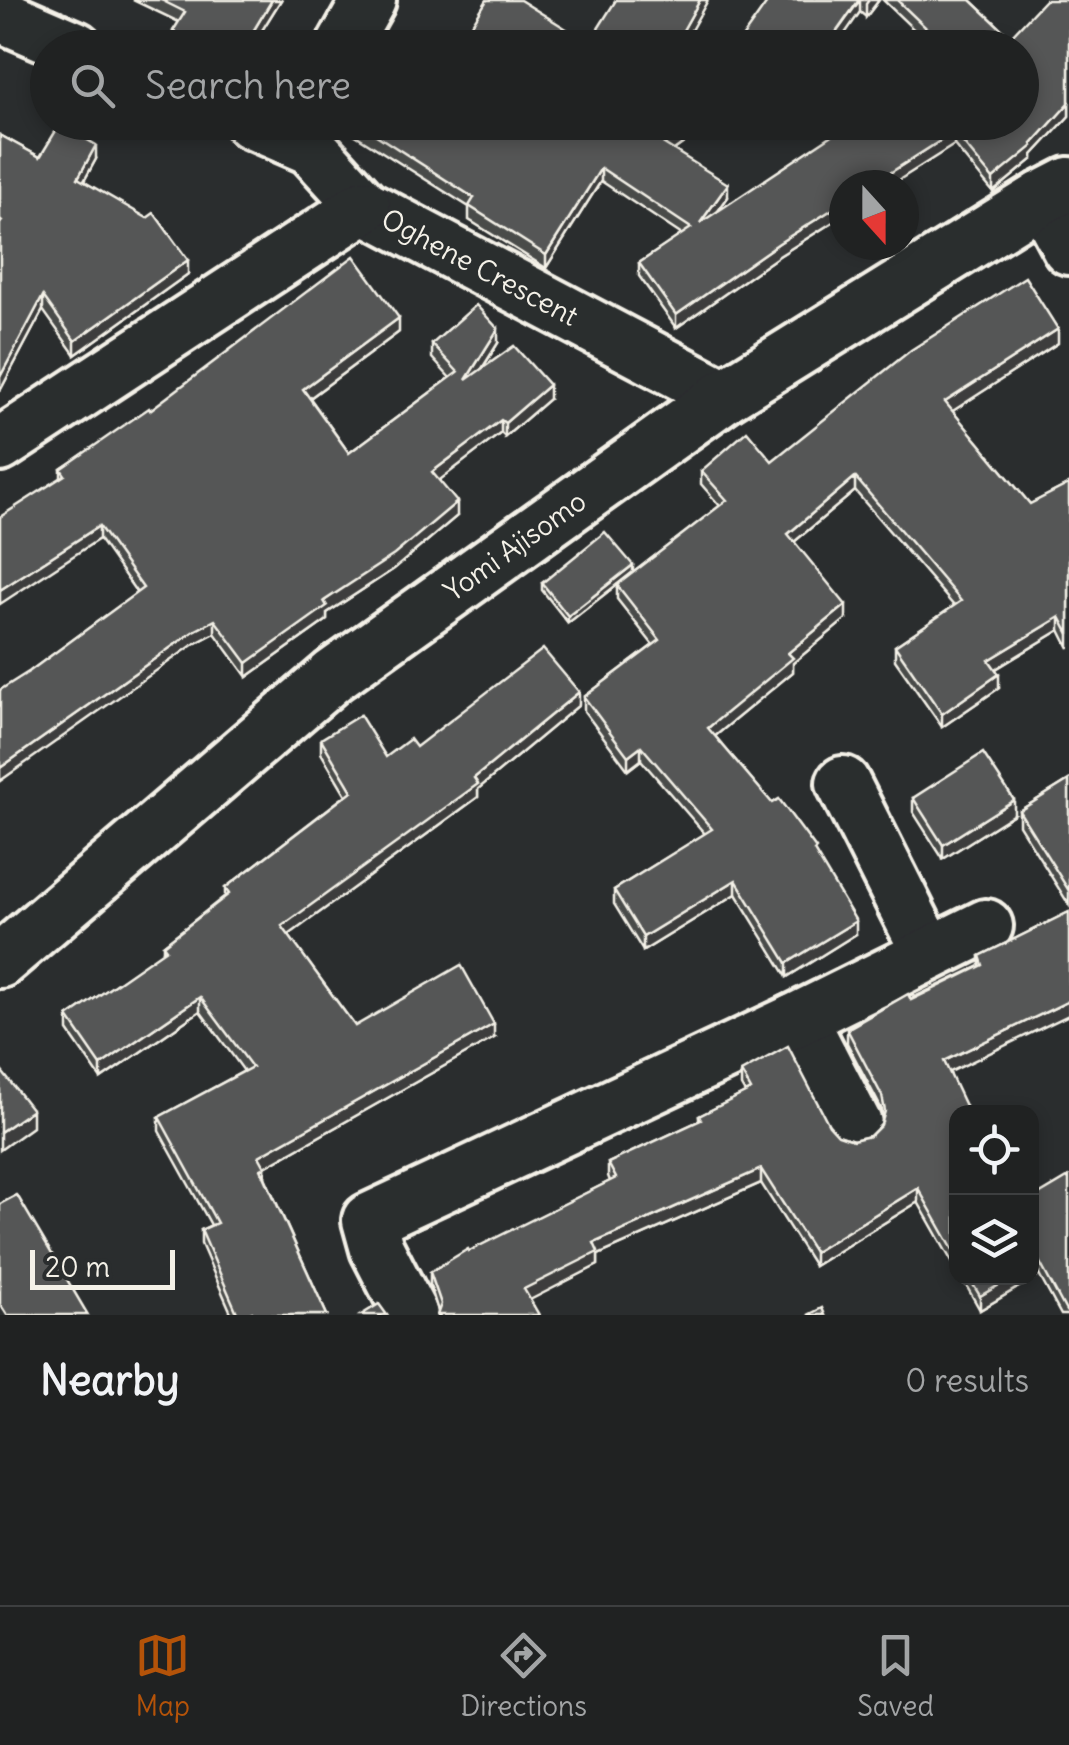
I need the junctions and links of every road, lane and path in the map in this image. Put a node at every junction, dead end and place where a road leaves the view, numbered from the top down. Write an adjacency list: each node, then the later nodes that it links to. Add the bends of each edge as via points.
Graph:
1 (368, 0): 4 (street)
2 (0, 15): 3 (street)
3 (35, 30)
4 (352, 30)
5 (318, 140): 7 (street, Oghene Crescent)
6 (1055, 191): 8 (street); 9 (street, Yomi Ajisomo)
7 (364, 206): 9 (street, Oghene Crescent); 10 (street)
8 (1069, 248)
9 (724, 396): 14 (street, Yomi Ajisomo, via 333,676)
10 (0, 445)
11 (843, 782): 13 (street)
12 (986, 926): 13 (street)
13 (929, 954): 15 (street)
14 (0, 961)
15 (794, 1021): 16 (street, via 807,1031); 17 (street, via 370,1220 377,1249)
16 (855, 1124)
17 (411, 1315)

